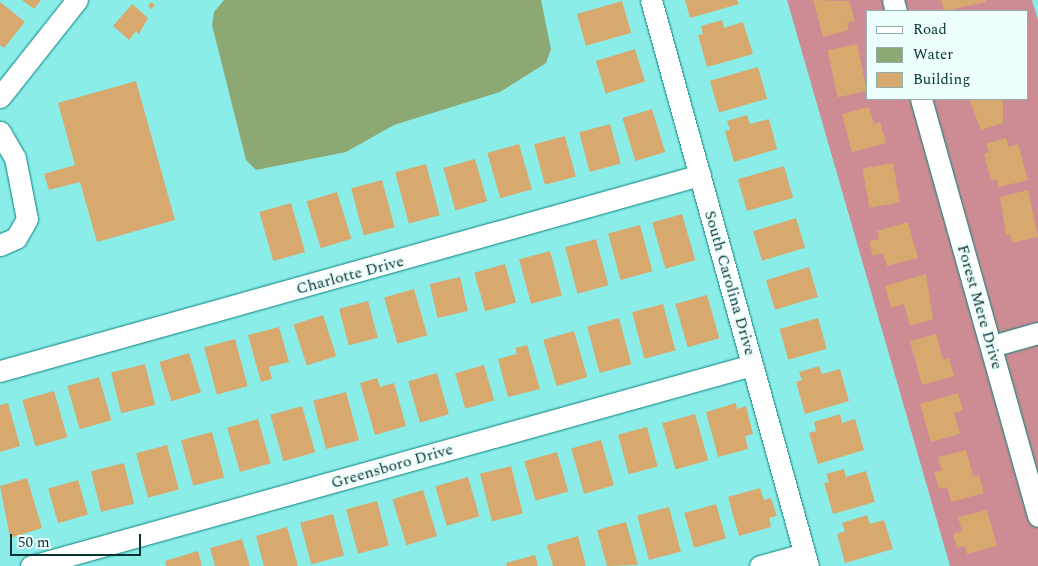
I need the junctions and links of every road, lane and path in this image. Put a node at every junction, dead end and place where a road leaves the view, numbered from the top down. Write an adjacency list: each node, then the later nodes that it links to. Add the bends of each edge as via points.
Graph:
1 (77, 0): 3 (street)
2 (651, 0): 6 (street, South Carolina Drive)
3 (0, 97)
4 (921, 100): 9 (street, Forest Mere Drive)
5 (0, 132): 7 (street, via 15,158 27,219 16,238)
6 (700, 176): 10 (street, South Carolina Drive); 11 (street, Charlotte Drive)
7 (0, 245)
8 (1038, 333): 9 (street)
9 (992, 346): 12 (street, Forest Mere Drive)
10 (752, 365): 13 (street, South Carolina Drive); 14 (street, Greensboro Drive)
11 (0, 371)
12 (1038, 516)
13 (806, 560): 15 (street)
14 (31, 566)
15 (760, 566)

